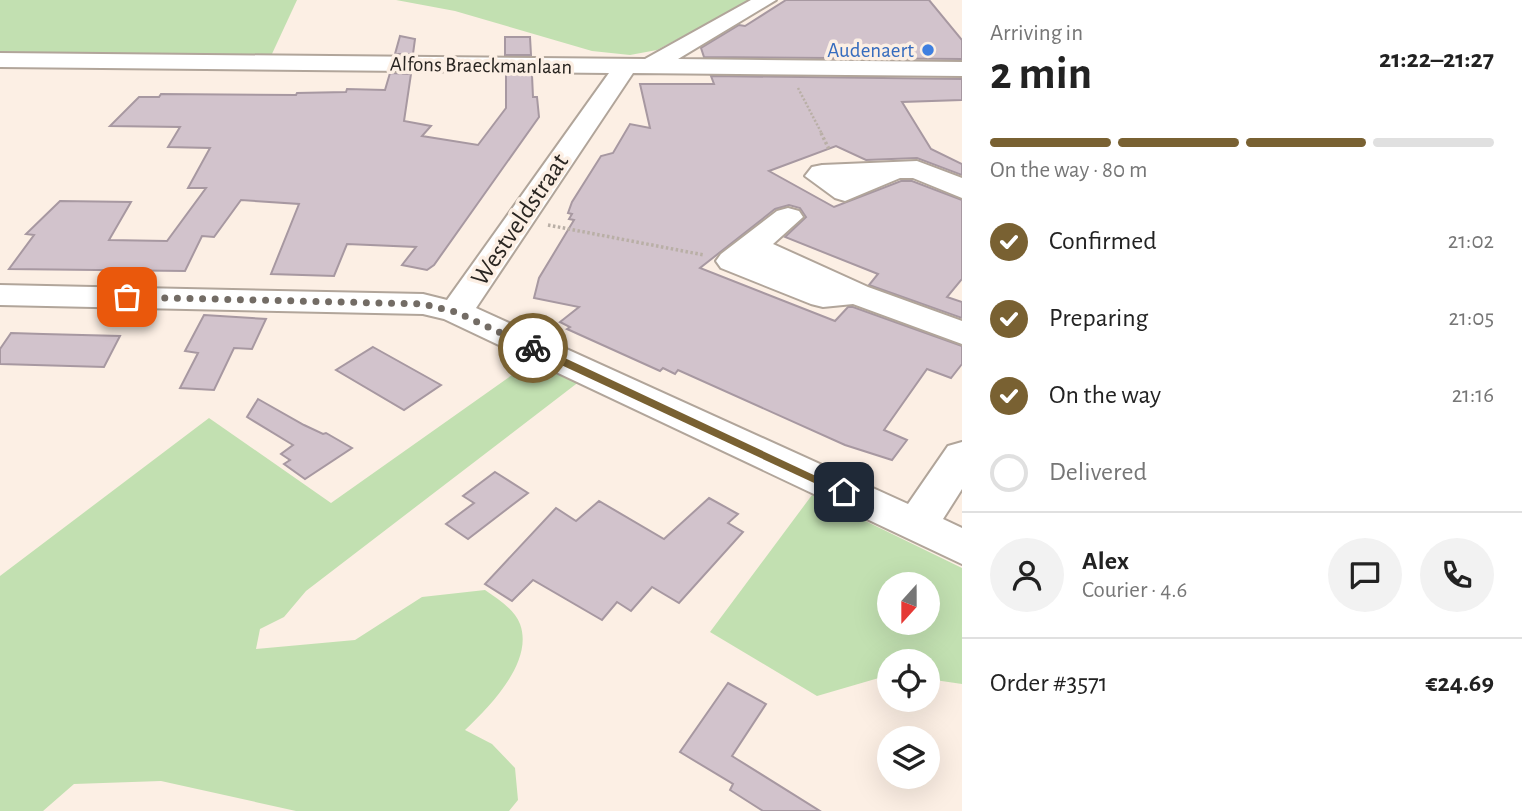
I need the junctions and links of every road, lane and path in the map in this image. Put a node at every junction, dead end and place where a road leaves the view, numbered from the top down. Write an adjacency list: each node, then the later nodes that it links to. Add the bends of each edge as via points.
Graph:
1 (766, 0): 4 (street)
2 (0, 60): 3 (street, Alfons Braeckmanlaan)
3 (574, 66): 4 (street, Alfons Braeckmanlaan); 7 (street)
4 (638, 66): 5 (street, Alfons Braeckmanlaan); 7 (street, Westveldstraat)
5 (787, 68): 6 (street, Alfons Braeckmanlaan); 8 (path)
6 (962, 69)
7 (588, 116): 11 (street, Westveldstraat)
8 (841, 172): 9 (street, via 926,171)
9 (962, 189)
10 (788, 217): 12 (street)
11 (519, 219): 12 (path); 14 (street, Westveldstraat)
12 (741, 253): 15 (street, via 833,281)
13 (0, 295): 14 (street, via 410,304)
14 (456, 312): 17 (street, Westveldstraat)
15 (962, 333)
16 (962, 456): 17 (street)
17 (917, 525): 18 (street, Westveldstraat)
18 (962, 547)

